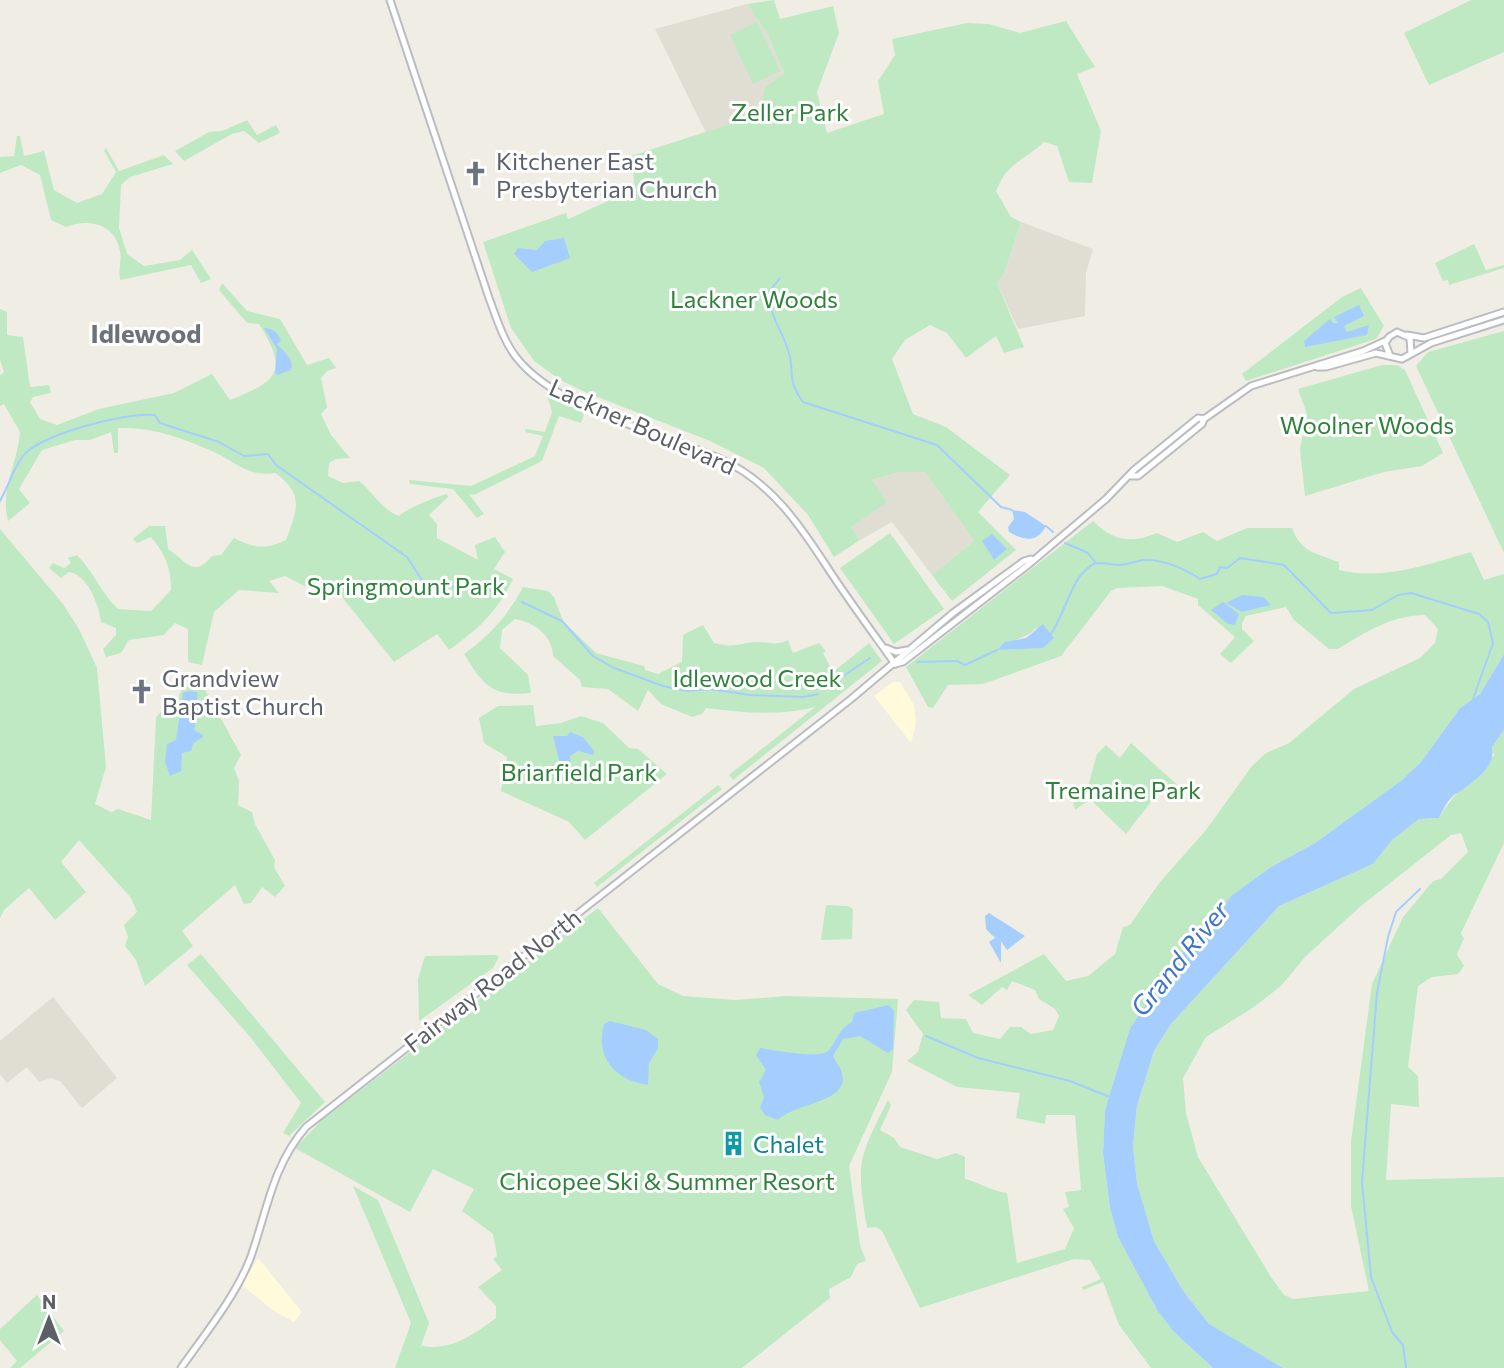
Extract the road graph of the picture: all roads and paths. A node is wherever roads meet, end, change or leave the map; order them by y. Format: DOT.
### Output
graph roads {
  1 [pos="390,0"];
  2 [pos="1504,312"];
  3 [pos="1504,320"];
  4 [pos="1407,335"];
  5 [pos="1387,340"];
  6 [pos="1411,353"];
  7 [pos="1390,356"];
  8 [pos="1317,367"];
  9 [pos="1031,559"];
  10 [pos="883,647"];
  11 [pos="909,649"];
  12 [pos="895,664"];
  13 [pos="181,1368"];
  1 -- 10 [label="main road, Lackner Boulevard"];
  2 -- 4 [label="main road"];
  3 -- 6 [label="main road"];
  4 -- 5 [label="main road"];
  4 -- 6 [label="main road"];
  5 -- 7 [label="main road"];
  5 -- 8 [label="main road, Fairway Road North"];
  6 -- 7 [label="main road"];
  7 -- 8 [label="main road, Fairway Road North"];
  8 -- 9 [label="main road, Fairway Road North"];
  9 -- 11 [label="main road, Fairway Road North"];
  9 -- 12 [label="main road, Fairway Road North"];
  10 -- 11 [label="main road"];
  10 -- 12 [label="main road, Lackner Boulevard"];
  11 -- 12 [label="main road, Fairway Road North"];
  12 -- 13 [label="main road, Fairway Road North"];
}
